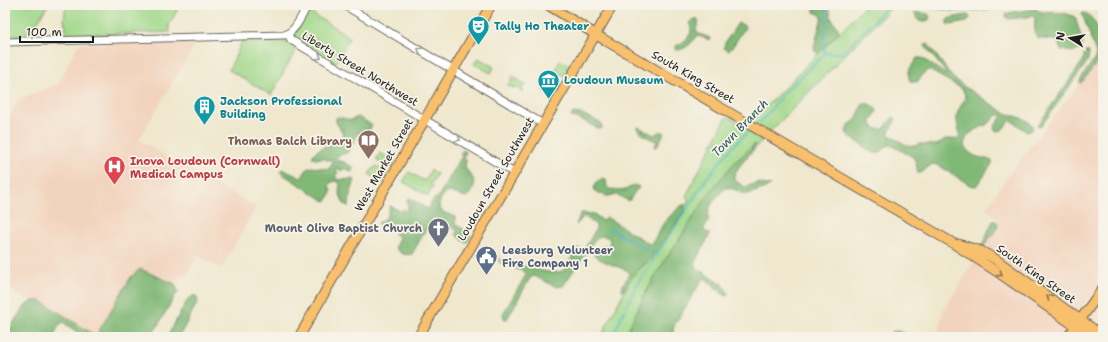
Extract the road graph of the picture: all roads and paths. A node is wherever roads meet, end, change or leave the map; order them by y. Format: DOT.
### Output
graph roads {
  1 [pos="308,5"];
  2 [pos="344,5"];
  3 [pos="491,5"];
  4 [pos="548,5"];
  5 [pos="613,5"];
  6 [pos="288,34"];
  7 [pos="595,34"];
  8 [pos="5,42"];
  9 [pos="454,70"];
  10 [pos="424,120"];
  11 [pos="543,124"];
  12 [pos="514,173"];
  13 [pos="1103,288"];
  14 [pos="1078,323"];
  15 [pos="1103,336"];
  16 [pos="298,337"];
  17 [pos="418,337"];
  18 [pos="1068,337"];
  19 [pos="1091,337"];
  1 -- 6 [label="street"];
  9 -- 2 [label="street, one-way"];
  3 -- 9 [label="main road, West Market Street"];
  4 -- 7 [label="main road, South King Street"];
  5 -- 7 [label="main road, Loudoun Street Southwest"];
  6 -- 8 [label="street"];
  6 -- 10 [label="street, Liberty Street Northwest, one-way"];
  7 -- 11 [label="main road, Loudoun Street Southwest"];
  7 -- 14 [label="main road, South King Street"];
  9 -- 10 [label="main road, West Market Street"];
  9 -- 11 [label="street"];
  10 -- 12 [label="street, Liberty Street Northwest, one-way"];
  10 -- 16 [label="main road, West Market Street"];
  11 -- 12 [label="main road, Loudoun Street Southwest"];
  12 -- 17 [label="main road, Loudoun Street Southwest"];
  13 -- 14 [label="main road"];
  14 -- 15 [label="main road, South King Street"];
  14 -- 18 [label="main road"];
  14 -- 19 [label="main road, South King Street"];
}
